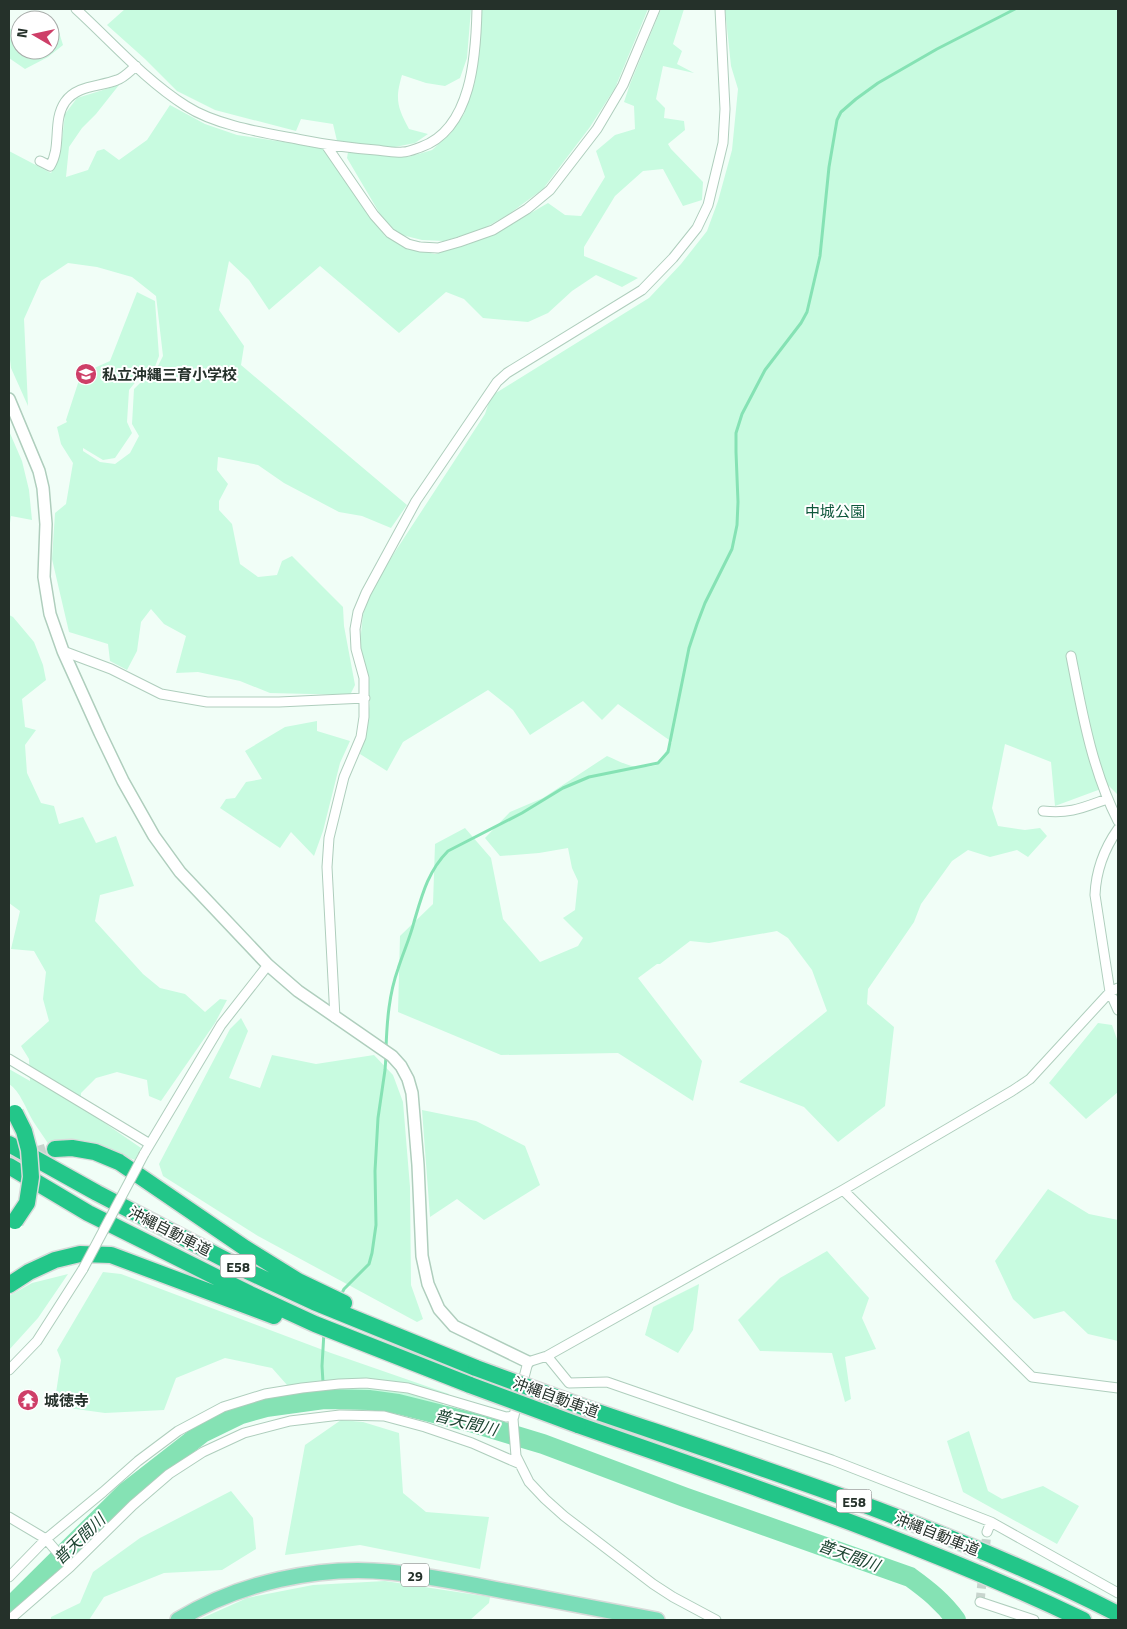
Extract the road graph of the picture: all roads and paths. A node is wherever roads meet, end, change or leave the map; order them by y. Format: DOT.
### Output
graph roads {
  1 [pos="76,9"];
  2 [pos="477,9"];
  3 [pos="655,9"];
  4 [pos="720,9"];
  5 [pos="136,66"];
  6 [pos="326,145"];
  7 [pos="40,161"];
  8 [pos="9,399"];
  9 [pos="63,650"];
  10 [pos="1071,656"];
  11 [pos="365,698"];
  12 [pos="1107,799"];
  13 [pos="1043,811"];
  14 [pos="1118,821"];
  15 [pos="1118,829"];
  16 [pos="268,966"];
  17 [pos="1114,990"];
  18 [pos="1118,1010"];
  19 [pos="334,1018"];
  20 [pos="9,1059"];
  21 [pos="12,1110"];
  22 [pos="9,1144"];
  23 [pos="150,1144"];
  24 [pos="55,1149"];
  25 [pos="9,1166"];
  26 [pos="843,1190"];
  27 [pos="12,1225"];
  28 [pos="9,1285"];
  29 [pos="315,1324"];
  30 [pos="397,1337"];
  31 [pos="547,1356"];
  32 [pos="528,1362"];
  33 [pos="9,1370"];
  34 [pos="1118,1388"];
  35 [pos="514,1418"];
  36 [pos="518,1460"];
  37 [pos="9,1516"];
  38 [pos="991,1522"];
  39 [pos="987,1532"];
  40 [pos="46,1540"];
  41 [pos="70,1567"];
  42 [pos="9,1577"];
  43 [pos="1118,1593"];
  44 [pos="980,1602"];
  45 [pos="1118,1614"];
  46 [pos="9,1620"];
  47 [pos="178,1620"];
  48 [pos="657,1620"];
  49 [pos="716,1620"];
  50 [pos="1034,1620"];
  51 [pos="1083,1620"];
  1 -- 5 [label="street"];
  2 -- 6 [label="street"];
  3 -- 6 [label="street"];
  4 -- 11 [label="street"];
  5 -- 6 [label="street"];
  5 -- 7 [label="street"];
  8 -- 9 [label="street"];
  9 -- 11 [label="street"];
  9 -- 16 [label="street"];
  10 -- 12 [label="street"];
  11 -- 19 [label="street"];
  12 -- 13 [label="street"];
  12 -- 14 [label="street"];
  15 -- 17 [label="street"];
  16 -- 19 [label="street"];
  16 -- 23 [label="street"];
  17 -- 18 [label="street"];
  17 -- 26 [label="street"];
  19 -- 32 [label="street"];
  20 -- 23 [label="street"];
  21 -- 27 [label="highway, bridge"];
  22 -- 30 [label="highway, 沖縄自動車道 / E58"];
  23 -- 33 [label="street, bridge"];
  24 -- 30 [label="highway"];
  25 -- 29 [label="highway, 沖縄自動車道 / E58"];
  26 -- 31 [label="street"];
  26 -- 34 [label="street"];
  28 -- 29 [label="highway"];
  29 -- 51 [label="highway, 沖縄自動車道 / E58, bridge"];
  30 -- 45 [label="highway, 沖縄自動車道 / E58, bridge"];
  31 -- 32 [label="street"];
  31 -- 38 [label="street"];
  32 -- 35 [label="street"];
  35 -- 36 [label="street"];
  35 -- 40 [label="street"];
  36 -- 41 [label="street"];
  36 -- 49 [label="street"];
  37 -- 40 [label="street"];
  38 -- 39 [label="street"];
  38 -- 43 [label="street"];
  40 -- 41 [label="street"];
  40 -- 42 [label="street"];
  41 -- 46 [label="street"];
  44 -- 50 [label="street"];
  47 -- 48 [label="main road, 29"];
}
